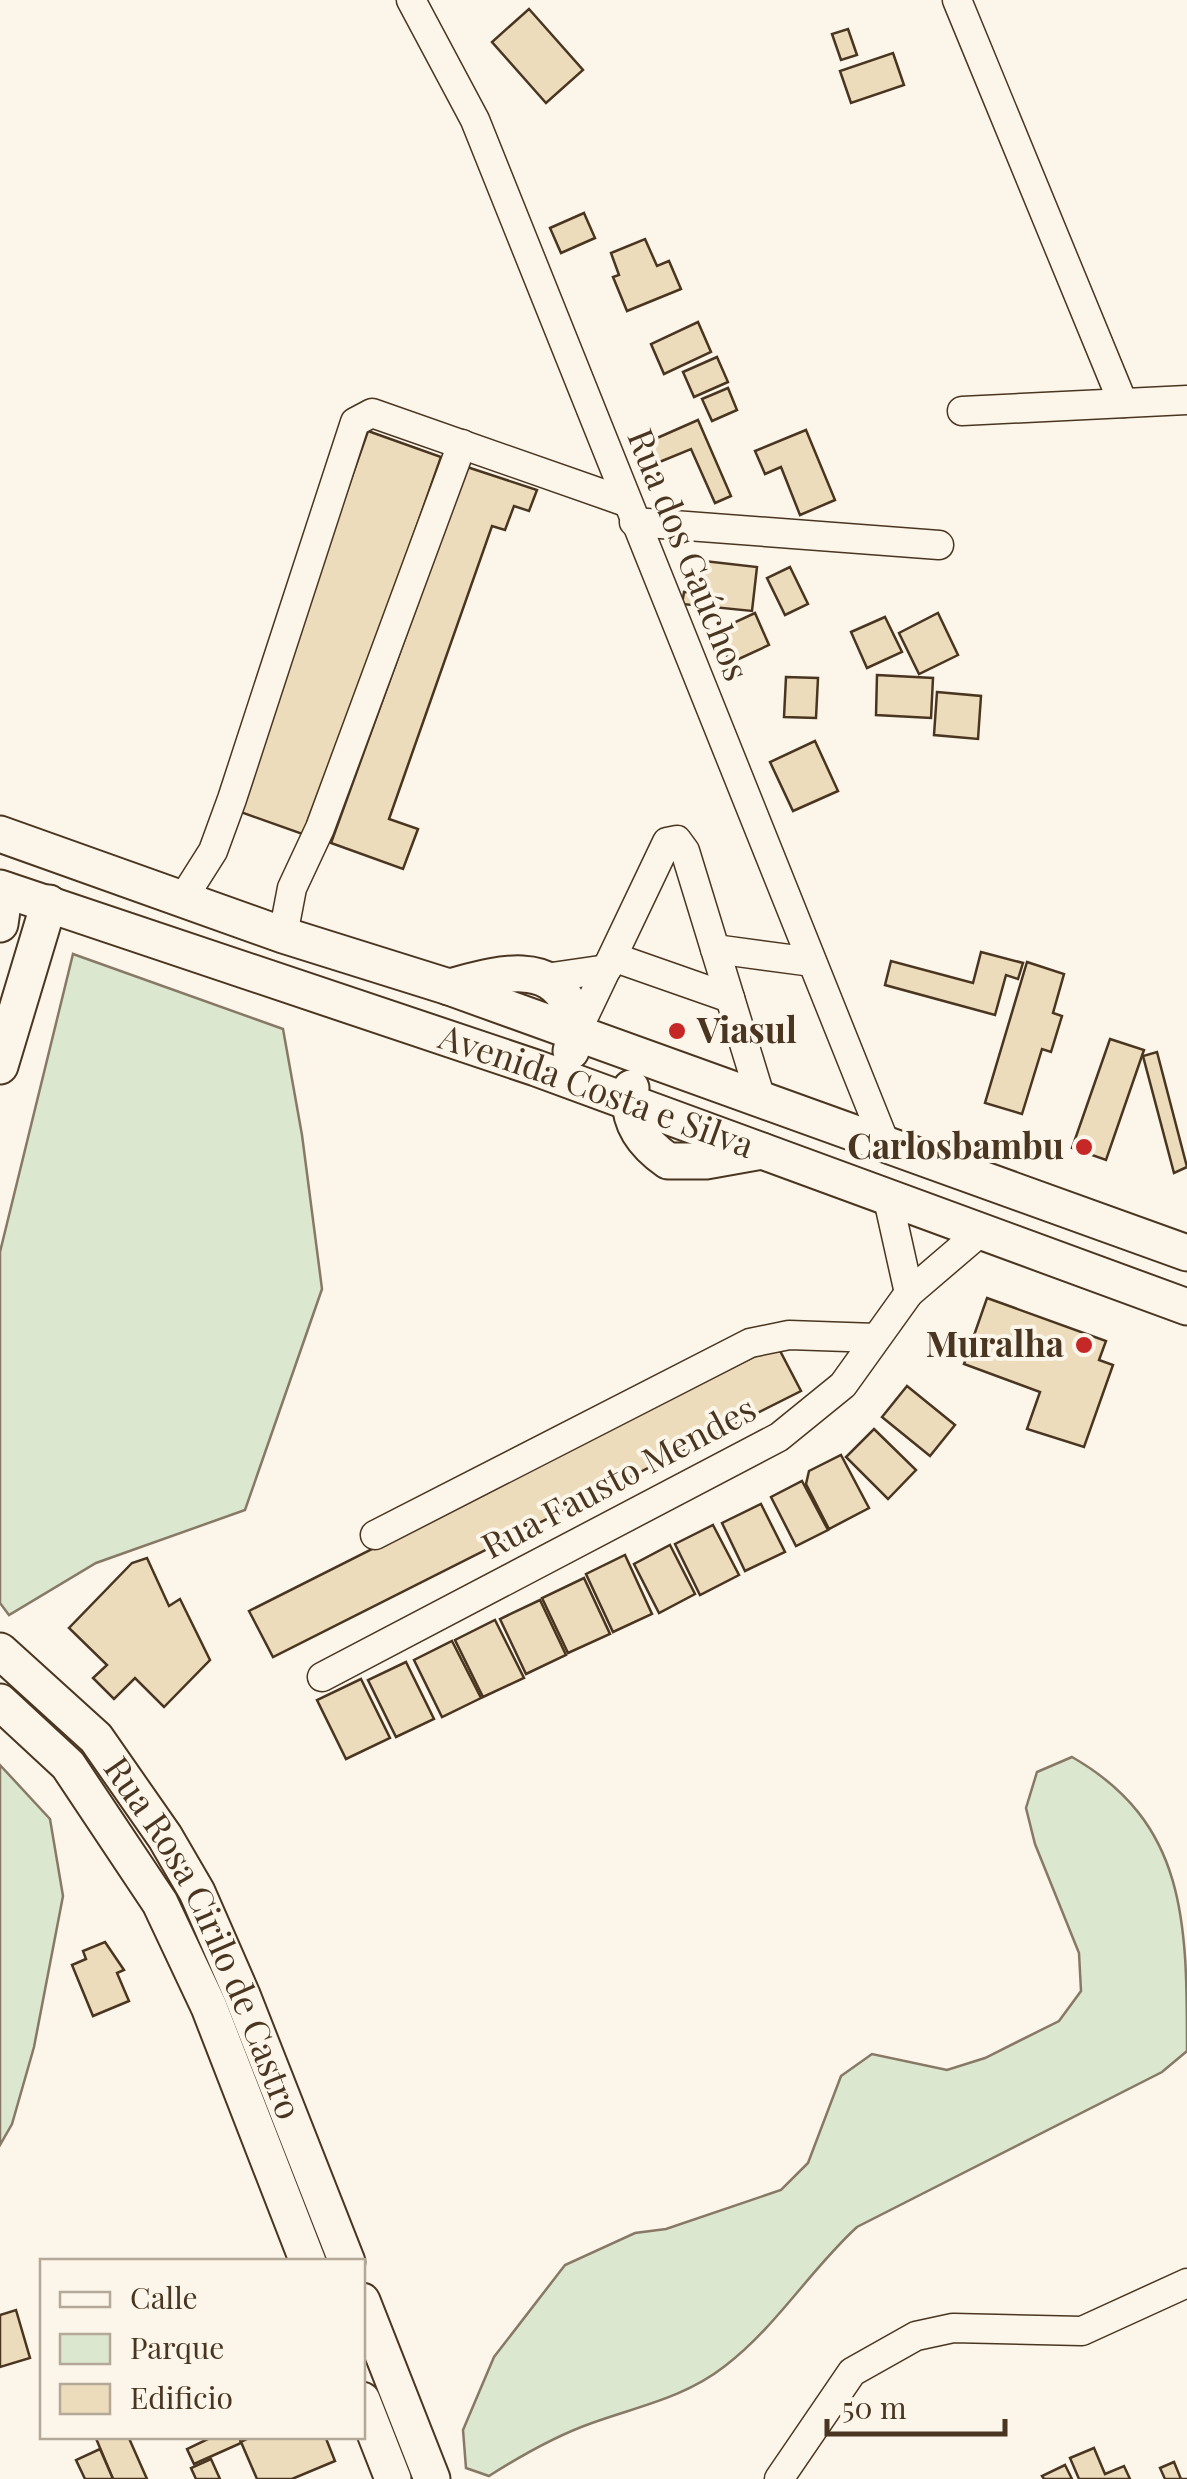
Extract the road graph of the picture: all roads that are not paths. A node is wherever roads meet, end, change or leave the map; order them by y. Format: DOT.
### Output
graph roads {
  1 [pos="411,0"];
  2 [pos="958,0"];
  3 [pos="1187,400"];
  4 [pos="1123,403"];
  5 [pos="962,411"];
  6 [pos="462,444"];
  7 [pos="630,512"];
  8 [pos="939,545"];
  9 [pos="0,834"];
  10 [pos="2,900"];
  11 [pos="182,900"];
  12 [pos="49,903"];
  13 [pos="283,934"];
  14 [pos="715,949"];
  15 [pos="812,962"];
  16 [pos="610,963"];
  17 [pos="545,978"];
  18 [pos="449,987"];
  19 [pos="730,998"];
  20 [pos="576,1033"];
  21 [pos="659,1063"];
  22 [pos="0,1066"];
  23 [pos="536,1068"];
  24 [pos="761,1099"];
  25 [pos="629,1102"];
  26 [pos="885,1143"];
  27 [pos="888,1199"];
  28 [pos="978,1234"];
  29 [pos="1187,1253"];
  30 [pos="909,1293"];
  31 [pos="1187,1307"];
  32 [pos="876,1338"];
  33 [pos="375,1535"];
  34 [pos="0,1651"];
  35 [pos="322,1678"];
  36 [pos="0,1702"];
  37 [pos="96,1738"];
  38 [pos="68,1765"];
  39 [pos="226,2001"];
  40 [pos="307,2259"];
  41 [pos="346,2259"];
  42 [pos="1187,2283"];
  43 [pos="365,2310"];
  44 [pos="365,2408"];
  45 [pos="424,2477"];
  46 [pos="393,2479"];
  47 [pos="778,2479"];
  1 -- 7 [label="street, Rua dos Gaúchos"];
  2 -- 4 [label="street"];
  3 -- 4 [label="street"];
  4 -- 5 [label="street"];
  6 -- 7 [label="street"];
  6 -- 11 [label="street"];
  6 -- 13 [label="street"];
  7 -- 8 [label="street"];
  7 -- 15 [label="street, Rua dos Gaúchos"];
  9 -- 11 [label="main road, Avenida Costa e Silva"];
  10 -- 12 [label="main road, Avenida Costa e Silva"];
  11 -- 13 [label="main road, Avenida Costa e Silva"];
  12 -- 22 [label="main road"];
  12 -- 23 [label="main road, Avenida Costa e Silva"];
  13 -- 18 [label="main road, Avenida Costa e Silva"];
  14 -- 15 [label="street"];
  14 -- 16 [label="street"];
  14 -- 19 [label="street"];
  15 -- 26 [label="street, Rua dos Gaúchos"];
  16 -- 17 [label="street"];
  16 -- 19 [label="street"];
  16 -- 20 [label="street"];
  17 -- 18 [label="main road"];
  17 -- 20 [label="main road"];
  18 -- 20 [label="main road, Avenida Costa e Silva"];
  19 -- 24 [label="street"];
  20 -- 21 [label="main road, Avenida Costa e Silva"];
  20 -- 23 [label="main road"];
  21 -- 24 [label="main road, Avenida Costa e Silva"];
  21 -- 25 [label="main road"];
  23 -- 25 [label="main road, Avenida Costa e Silva"];
  24 -- 26 [label="main road, Avenida Costa e Silva"];
  25 -- 27 [label="main road, Avenida Costa e Silva"];
  26 -- 29 [label="main road, Avenida Costa e Silva"];
  27 -- 28 [label="main road, Avenida Costa e Silva"];
  27 -- 30 [label="street"];
  28 -- 30 [label="street, Rua Fausto Mendes"];
  28 -- 31 [label="main road, Avenida Costa e Silva"];
  30 -- 32 [label="street, Rua Fausto Mendes"];
  32 -- 33 [label="street"];
  32 -- 35 [label="street, Rua Fausto Mendes"];
  34 -- 37 [label="main road, Rua Rosa Cirilo de Castro"];
  36 -- 38 [label="main road"];
  37 -- 38 [label="main road"];
  37 -- 39 [label="main road, Rua Rosa Cirilo de Castro"];
  38 -- 39 [label="main road"];
  39 -- 40 [label="main road"];
  39 -- 41 [label="main road, Rua Rosa Cirilo de Castro"];
  42 -- 47 [label="street"];
  43 -- 45 [label="main road"];
  44 -- 46 [label="main road"];
}
